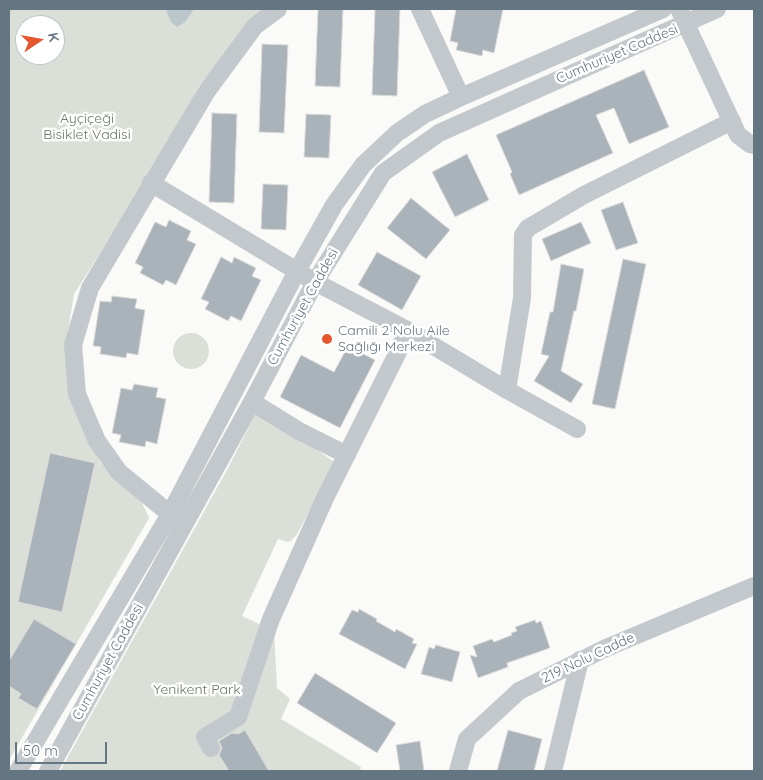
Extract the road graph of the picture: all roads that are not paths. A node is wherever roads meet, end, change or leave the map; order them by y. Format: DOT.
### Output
graph roads {
  1 [pos="278,9"];
  2 [pos="420,9"];
  3 [pos="663,9"];
  4 [pos="717,9"];
  5 [pos="683,16"];
  6 [pos="460,97"];
  7 [pos="732,121"];
  8 [pos="754,145"];
  9 [pos="151,183"];
  10 [pos="297,271"];
  11 [pos="315,282"];
  12 [pos="407,330"];
  13 [pos="507,390"];
  14 [pos="252,402"];
  15 [pos="577,429"];
  16 [pos="347,455"];
  17 [pos="170,514"];
  18 [pos="754,586"];
  19 [pos="580,660"];
  20 [pos="211,748"];
  21 [pos="18,771"];
  22 [pos="48,771"];
  23 [pos="458,771"];
  24 [pos="553,771"];
  1 -- 9 [label="street"];
  2 -- 6 [label="street"];
  3 -- 6 [label="street, Cumhuriyet Caddesi"];
  4 -- 5 [label="street, Cumhuriyet Caddesi"];
  5 -- 7 [label="street"];
  5 -- 11 [label="street, Cumhuriyet Caddesi"];
  6 -- 10 [label="street, Cumhuriyet Caddesi"];
  7 -- 8 [label="street"];
  7 -- 13 [label="street"];
  9 -- 10 [label="street"];
  9 -- 17 [label="street"];
  10 -- 11 [label="street"];
  10 -- 17 [label="street, Cumhuriyet Caddesi"];
  11 -- 12 [label="street"];
  11 -- 14 [label="street, Cumhuriyet Caddesi"];
  12 -- 13 [label="street"];
  12 -- 16 [label="street"];
  13 -- 15 [label="street"];
  14 -- 16 [label="street"];
  14 -- 22 [label="street, Cumhuriyet Caddesi"];
  16 -- 20 [label="street"];
  17 -- 21 [label="street, Cumhuriyet Caddesi"];
  18 -- 19 [label="street, 219 Nolu Cadde"];
  19 -- 23 [label="street, 219 Nolu Cadde"];
  19 -- 24 [label="street"];
}
